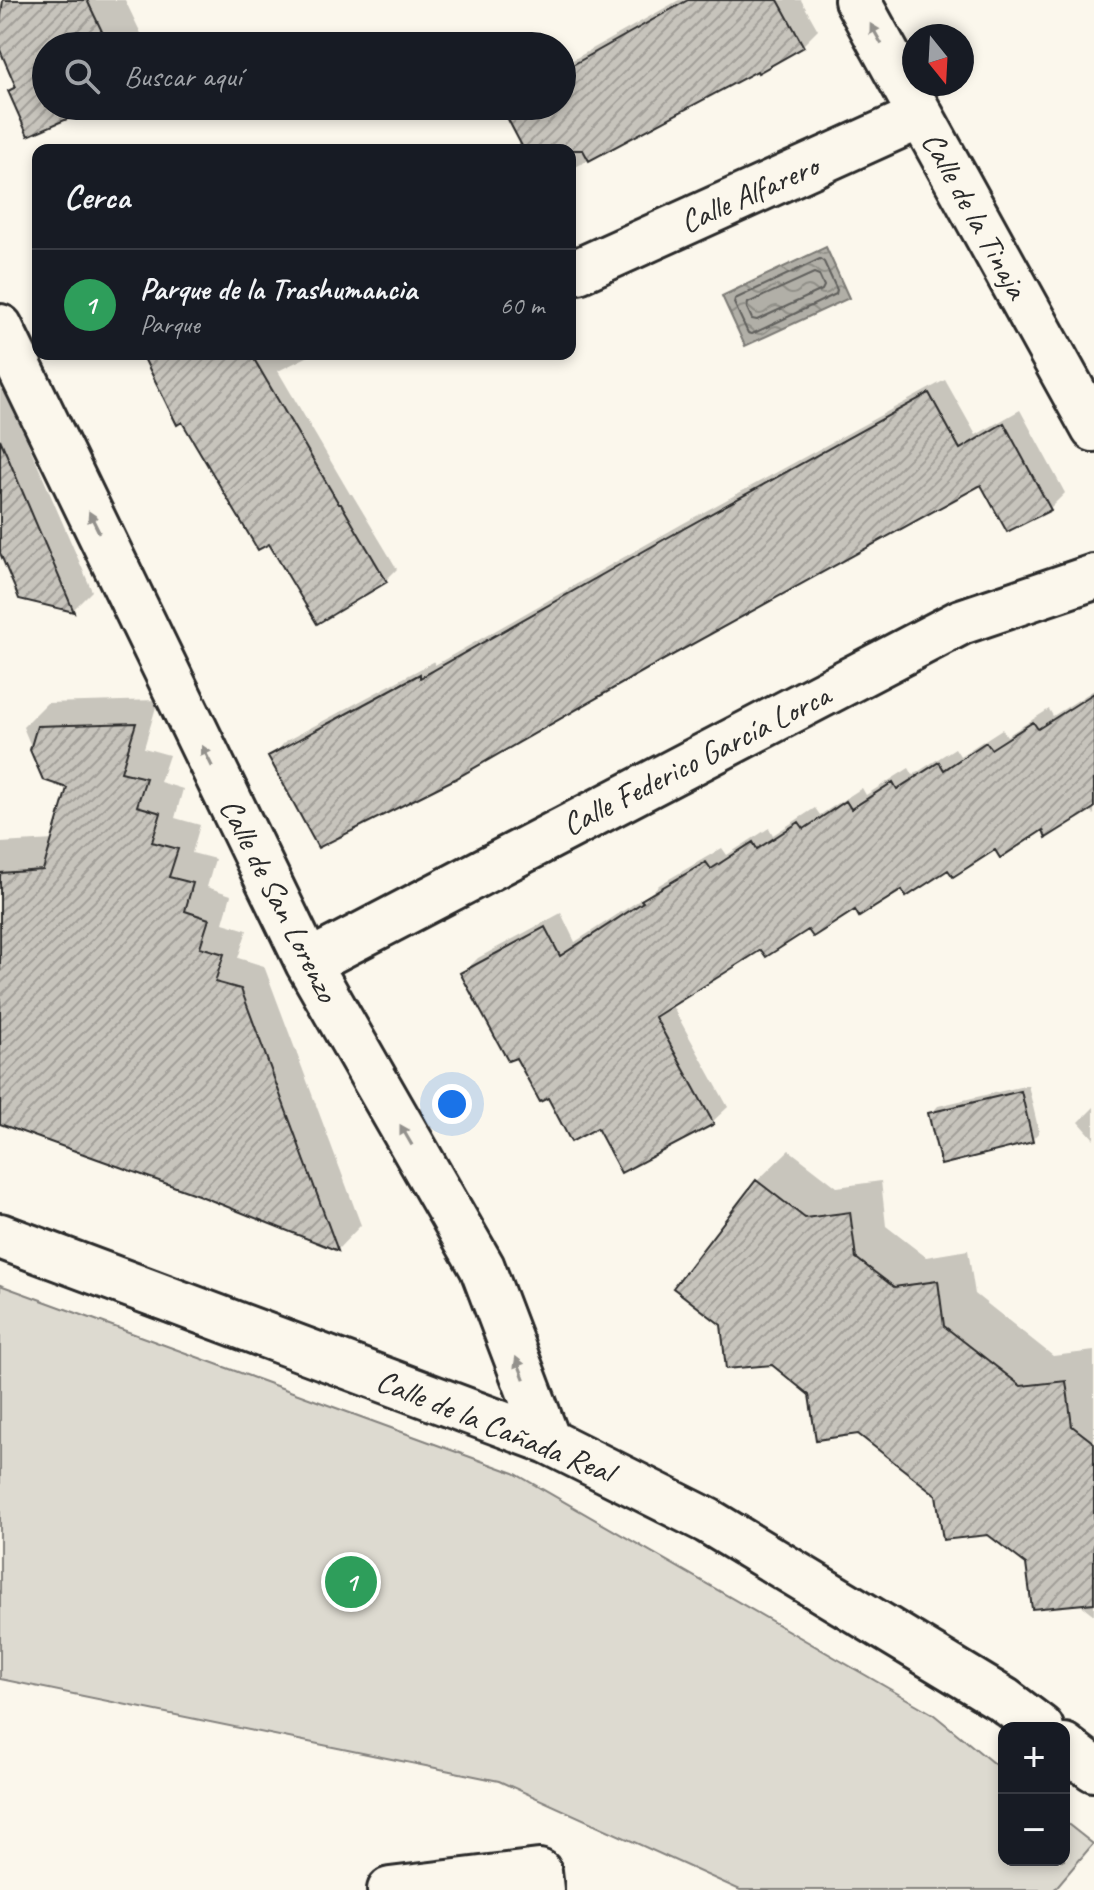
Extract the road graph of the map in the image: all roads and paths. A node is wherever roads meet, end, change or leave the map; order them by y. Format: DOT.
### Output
graph roads {
  1 [pos="857,0"];
  2 [pos="921,116"];
  3 [pos="578,271"];
  4 [pos="4,344"];
  5 [pos="1094,429"];
  6 [pos="1094,577"];
  7 [pos="308,963"];
  8 [pos="0,1236"];
  9 [pos="548,1441"];
  10 [pos="1033,1722"];
  11 [pos="1070,1751"];
  12 [pos="1094,1769"];
  13 [pos="540,1881"];
  14 [pos="390,1890"];
  2 -- 1 [label="street, Calle de la Tinaja, one-way"];
  2 -- 3 [label="street, Calle Alfarero"];
  2 -- 5 [label="street, Calle de la Tinaja"];
  7 -- 4 [label="street, Calle de San Lorenzo, one-way"];
  6 -- 7 [label="street, Calle Federico García Lorca"];
  9 -- 7 [label="street, Calle de San Lorenzo, one-way"];
  8 -- 9 [label="street, Calle de la Cañada Real"];
  9 -- 10 [label="street, Calle de la Cañada Real"];
  11 -- 12 [label="street"];
  13 -- 14 [label="street"];
}
